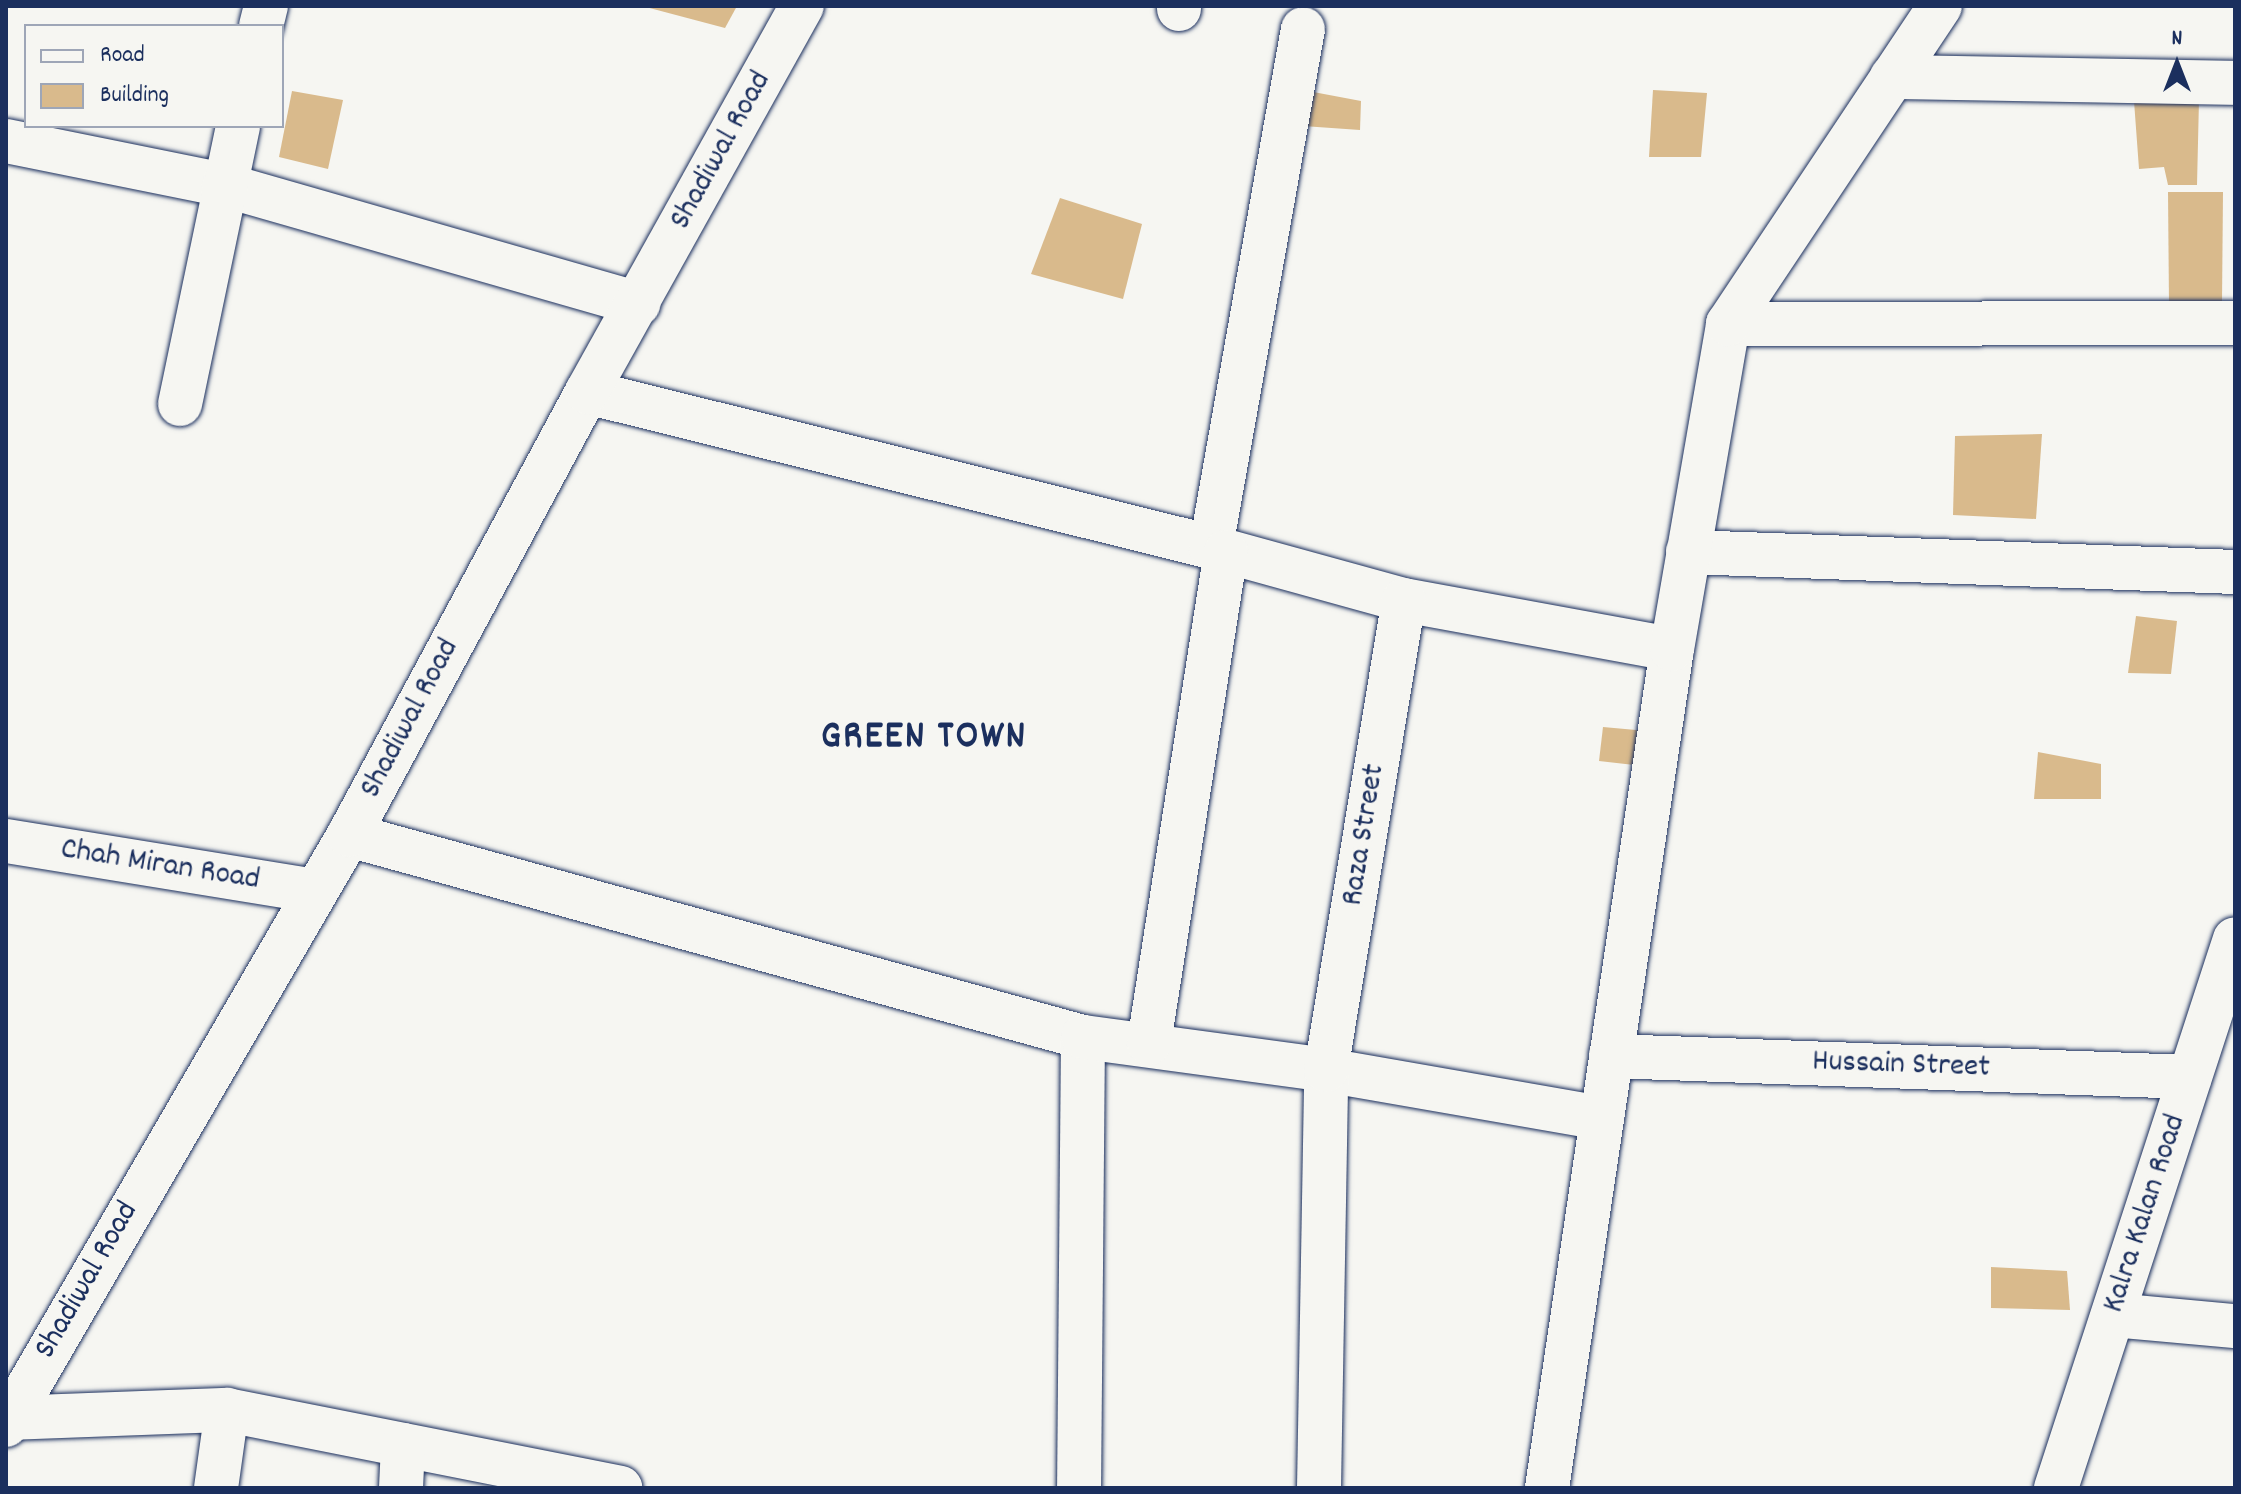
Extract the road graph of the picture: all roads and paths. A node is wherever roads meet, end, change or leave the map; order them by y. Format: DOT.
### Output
graph roads {
  1 [pos="802,6"];
  2 [pos="1940,6"];
  3 [pos="1303,29"];
  4 [pos="1892,77"];
  5 [pos="2235,83"];
  6 [pos="238,128"];
  7 [pos="6,141"];
  8 [pos="224,185"];
  9 [pos="638,304"];
  10 [pos="2235,323"];
  11 [pos="1728,324"];
  12 [pos="587,392"];
  13 [pos="180,404"];
  14 [pos="1219,549"];
  15 [pos="1688,552"];
  16 [pos="2235,572"];
  17 [pos="1404,600"];
  18 [pos="1672,649"];
  19 [pos="349,835"];
  20 [pos="6,841"];
  21 [pos="315,891"];
  22 [pos="2235,939"];
  23 [pos="1083,1037"];
  24 [pos="1149,1043"];
  25 [pos="1611,1056"];
  26 [pos="1326,1070"];
  27 [pos="2190,1077"];
  28 [pos="1602,1118"];
  29 [pos="2113,1315"];
  30 [pos="2235,1326"];
  31 [pos="227,1410"];
  32 [pos="7,1420"];
  33 [pos="403,1445"];
  34 [pos="216,1488"];
  35 [pos="401,1488"];
  36 [pos="620,1488"];
  37 [pos="1079,1488"];
  38 [pos="1319,1488"];
  39 [pos="1547,1488"];
  40 [pos="2056,1488"];
  1 -- 9 [label="street, Shadiwal Road"];
  2 -- 4 [label="street"];
  3 -- 14 [label="street"];
  4 -- 5 [label="street"];
  4 -- 11 [label="street"];
  6 -- 8 [label="street"];
  7 -- 8 [label="street"];
  8 -- 9 [label="street"];
  8 -- 13 [label="street"];
  9 -- 12 [label="street, Shadiwal Road"];
  10 -- 11 [label="street"];
  11 -- 15 [label="street"];
  12 -- 14 [label="street"];
  12 -- 19 [label="street, Shadiwal Road"];
  14 -- 17 [label="street"];
  14 -- 24 [label="street"];
  15 -- 16 [label="street"];
  15 -- 18 [label="street"];
  17 -- 18 [label="street"];
  17 -- 26 [label="street, Raza Street"];
  18 -- 25 [label="street"];
  19 -- 21 [label="street, Shadiwal Road"];
  19 -- 23 [label="street"];
  20 -- 21 [label="street, Chah Miran Road"];
  21 -- 32 [label="street, Shadiwal Road"];
  22 -- 27 [label="street, Kalra Kalan Road"];
  23 -- 24 [label="street"];
  23 -- 37 [label="street"];
  24 -- 26 [label="street"];
  25 -- 27 [label="street, Hussain Street"];
  25 -- 28 [label="street"];
  26 -- 28 [label="street"];
  26 -- 38 [label="street, Raza Street"];
  27 -- 29 [label="street, Kalra Kalan Road"];
  28 -- 39 [label="street"];
  29 -- 30 [label="street"];
  29 -- 40 [label="street, Kalra Kalan Road"];
  31 -- 32 [label="street"];
  31 -- 33 [label="street"];
  31 -- 34 [label="street"];
  33 -- 35 [label="street"];
  33 -- 36 [label="street"];
}
